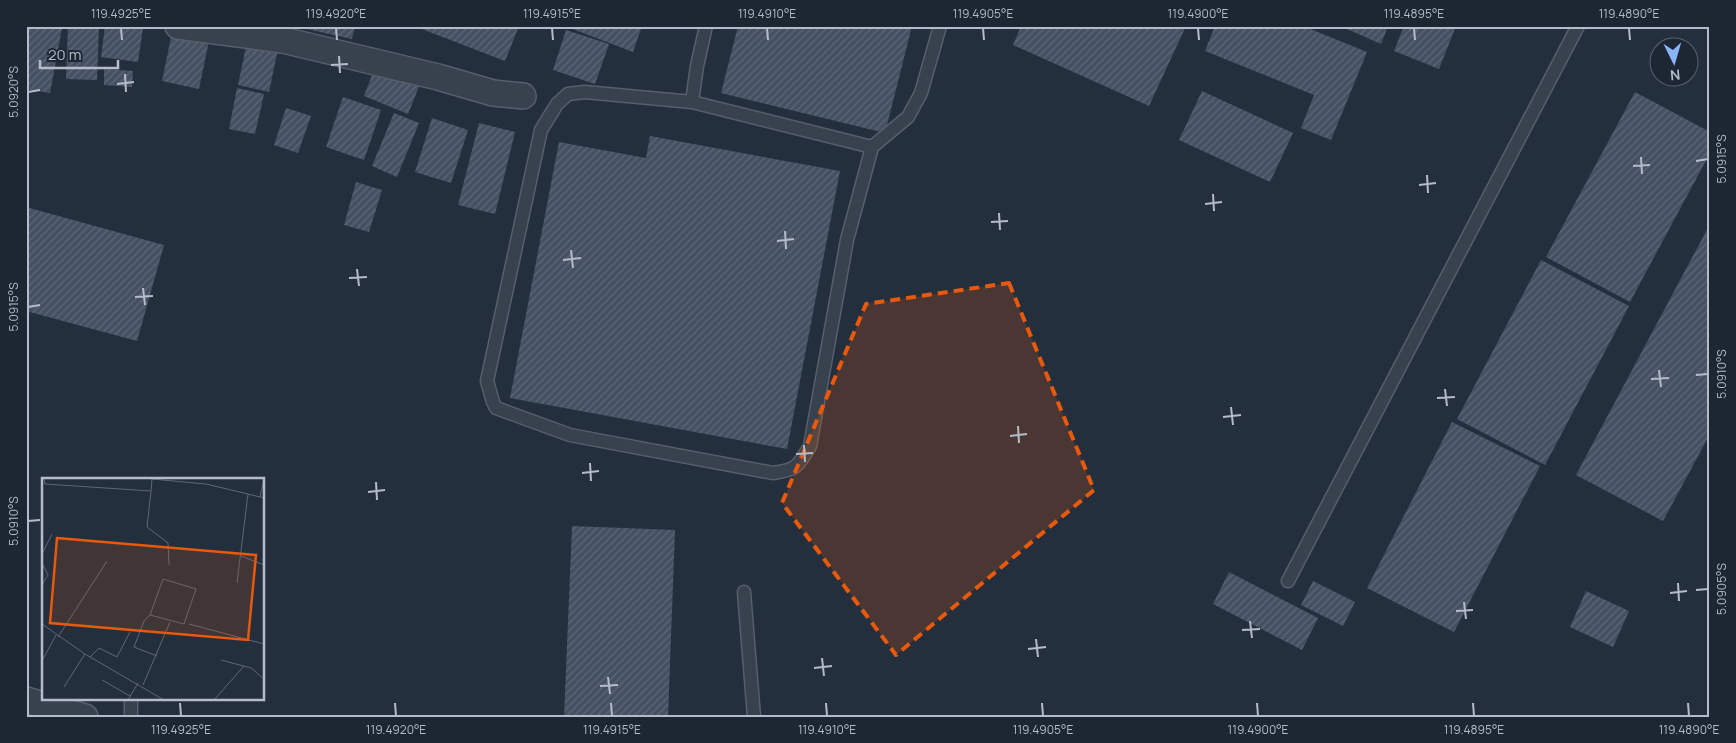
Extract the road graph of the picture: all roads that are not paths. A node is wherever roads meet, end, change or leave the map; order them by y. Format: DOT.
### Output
graph roads {
  1 [pos="178,26"];
  2 [pos="706,26"];
  3 [pos="940,26"];
  4 [pos="1578,26"];
  5 [pos="523,96"];
  6 [pos="692,102"];
  7 [pos="872,147"];
  8 [pos="1288,581"];
  9 [pos="744,592"];
  10 [pos="26,700"];
  11 [pos="131,700"];
  12 [pos="86,717"];
  13 [pos="131,717"];
  14 [pos="754,717"];
  1 -- 5 [label="street"];
  2 -- 6 [label="lane"];
  3 -- 7 [label="lane"];
  4 -- 8 [label="lane"];
  6 -- 7 [label="lane"];
  6 -- 7 [label="lane"];
  9 -- 14 [label="lane"];
  10 -- 12 [label="street"];
  11 -- 13 [label="lane"];
}
